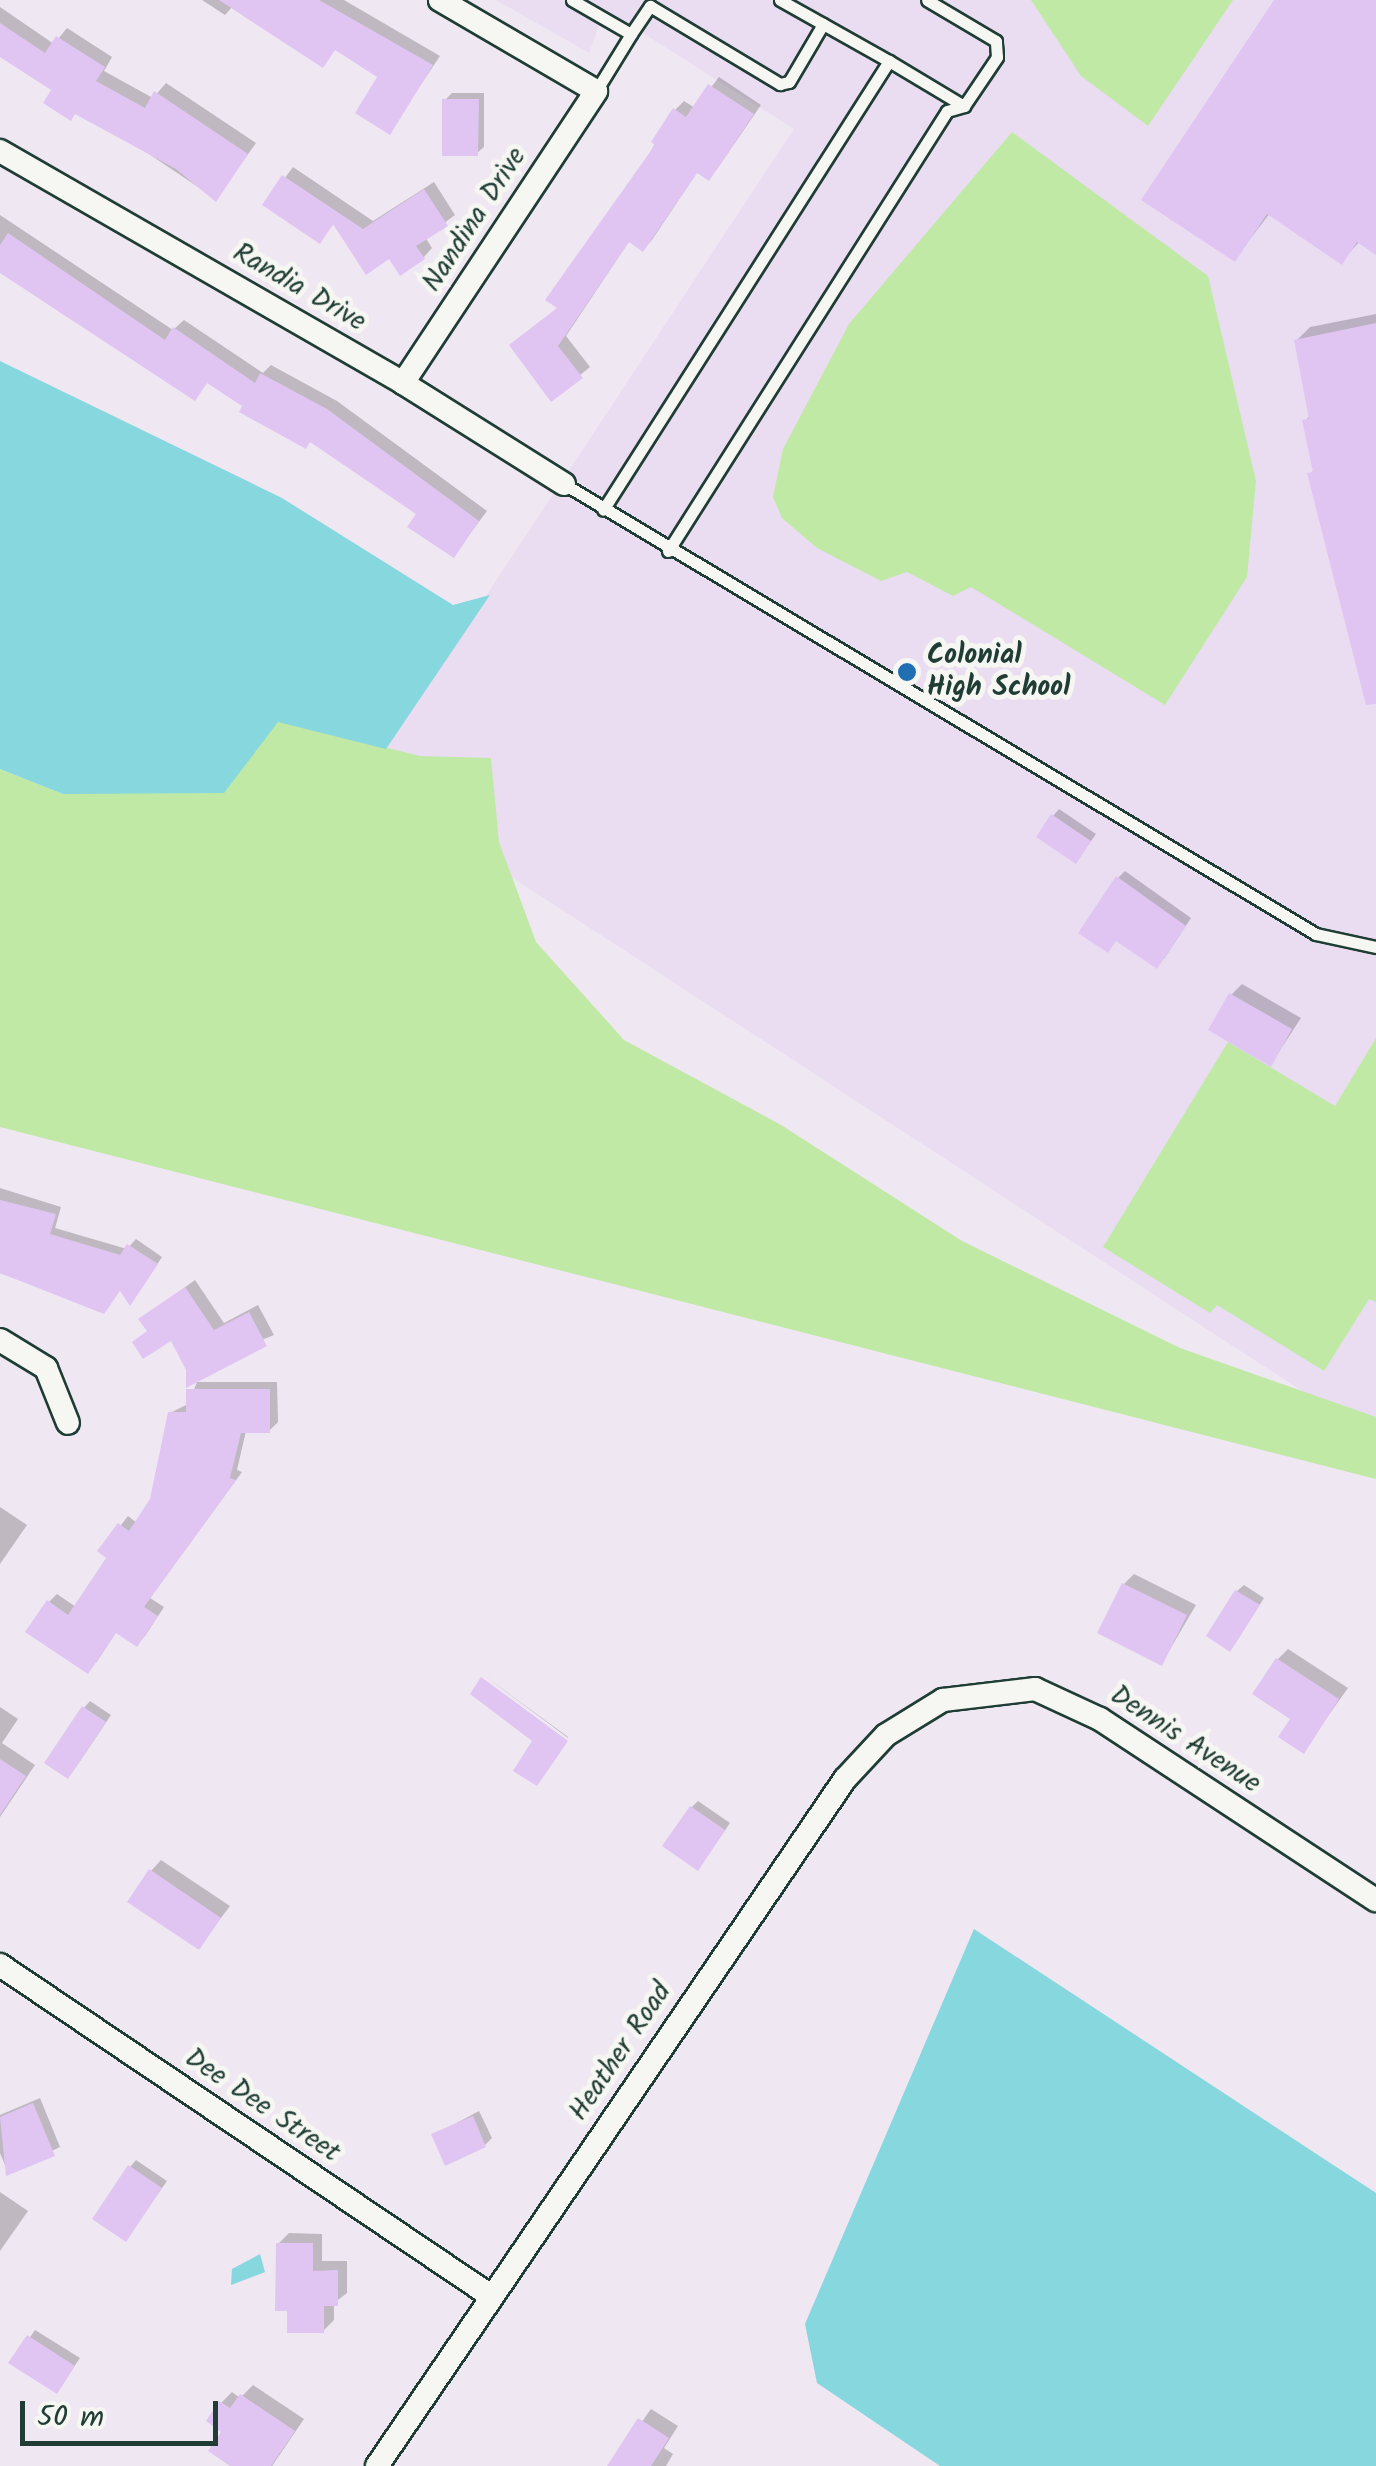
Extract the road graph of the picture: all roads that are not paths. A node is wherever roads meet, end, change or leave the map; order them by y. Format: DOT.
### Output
graph roads {
  1 [pos="440,0"];
  2 [pos="572,0"];
  3 [pos="780,0"];
  4 [pos="928,0"];
  5 [pos="652,3"];
  6 [pos="823,24"];
  7 [pos="631,34"];
  8 [pos="889,62"];
  9 [pos="596,91"];
  10 [pos="964,106"];
  11 [pos="0,151"];
  12 [pos="404,383"];
  13 [pos="564,484"];
  14 [pos="603,510"];
  15 [pos="668,550"];
  16 [pos="1376,947"];
  17 [pos="0,1340"];
  18 [pos="68,1423"];
  19 [pos="943,1700"];
  20 [pos="1376,1900"];
  21 [pos="0,1965"];
  22 [pos="490,2296"];
  23 [pos="377,2466"];
  1 -- 9 [label="street"];
  2 -- 7 [label="lane"];
  3 -- 6 [label="lane"];
  4 -- 10 [label="lane"];
  5 -- 6 [label="lane"];
  5 -- 7 [label="lane"];
  6 -- 8 [label="lane"];
  7 -- 9 [label="lane"];
  8 -- 10 [label="lane"];
  8 -- 14 [label="lane"];
  9 -- 12 [label="street, Nandina Drive"];
  10 -- 15 [label="lane"];
  11 -- 12 [label="street, Randia Drive"];
  12 -- 13 [label="street, Randia Drive"];
  13 -- 14 [label="lane"];
  14 -- 15 [label="lane"];
  15 -- 16 [label="lane"];
  17 -- 18 [label="street"];
  19 -- 20 [label="street, Dennis Avenue"];
  19 -- 22 [label="street, Heather Road"];
  21 -- 22 [label="street, Dee Dee Street"];
  22 -- 23 [label="street, Heather Road"];
}
